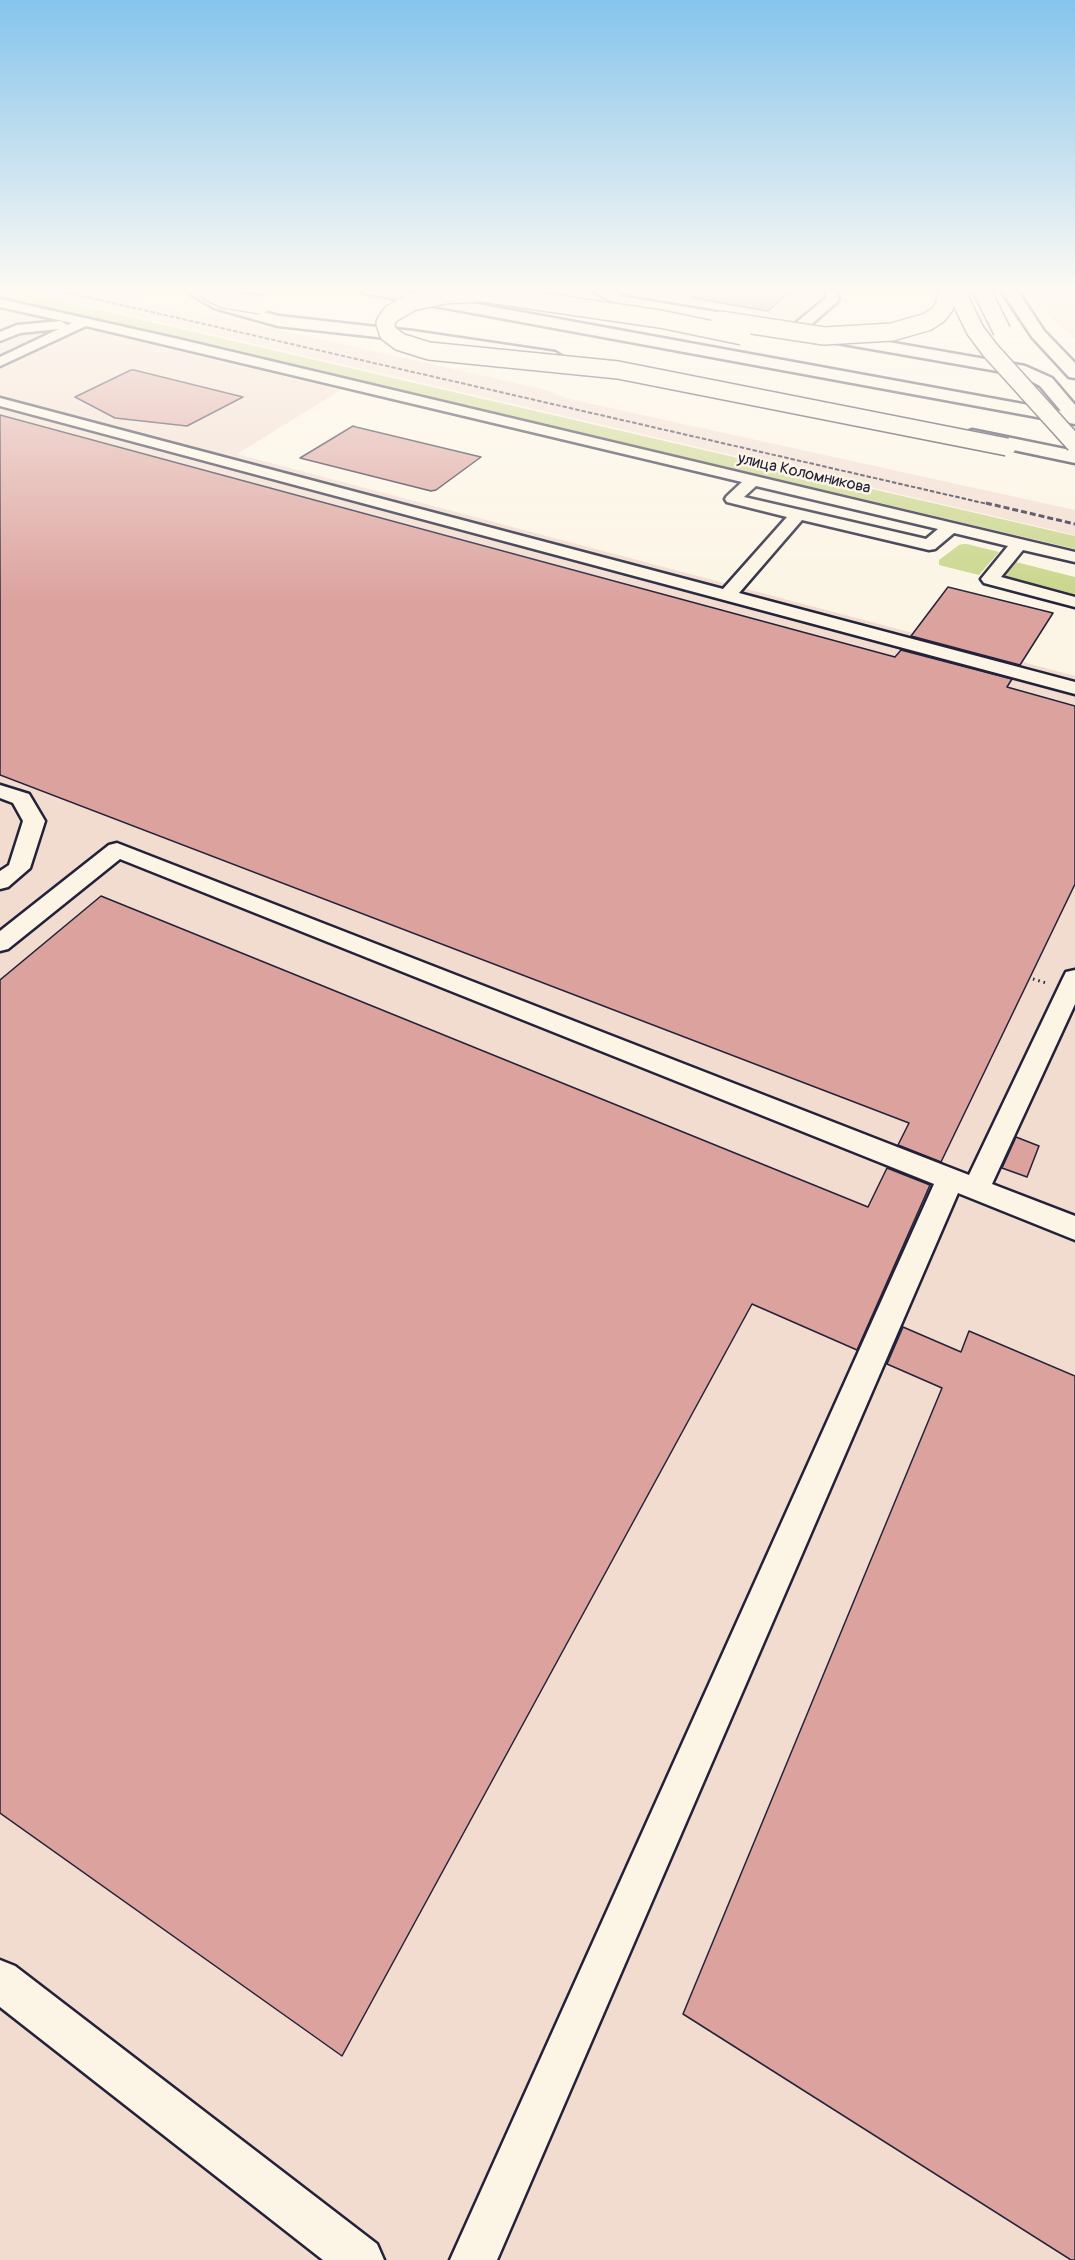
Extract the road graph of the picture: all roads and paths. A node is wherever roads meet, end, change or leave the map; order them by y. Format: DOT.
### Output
graph roads {
  1 [pos="384,392"];
  2 [pos="732,392"];
  3 [pos="751,392"];
  4 [pos="965,392"];
  5 [pos="973,392"];
  6 [pos="1028,392"];
  7 [pos="1054,392"];
  8 [pos="1055,392"];
  9 [pos="0,402"];
  10 [pos="1045,408"];
  11 [pos="1075,408"];
  12 [pos="1075,416"];
  13 [pos="1075,444"];
  14 [pos="1075,457"];
  15 [pos="1066,473"];
  16 [pos="752,481"];
  17 [pos="798,514"];
  18 [pos="951,527"];
  19 [pos="1019,544"];
  20 [pos="1075,558"];
  21 [pos="728,596"];
  22 [pos="1075,602"];
  23 [pos="1075,688"];
  24 [pos="0,791"];
  25 [pos="0,882"];
  26 [pos="0,943"];
  27 [pos="1075,978"];
  28 [pos="963,1184"];
  29 [pos="1075,1228"];
  30 [pos="0,1981"];
  31 [pos="361,2260"];
  32 [pos="473,2260"];
  1 -- 16 [label="street, улица Коломникова"];
  2 -- 15 [label="main road, bridge"];
  3 -- 14 [label="main road"];
  4 -- 10 [label="main road"];
  5 -- 10 [label="main road"];
  6 -- 13 [label="main road, bridge"];
  7 -- 12 [label="main road"];
  8 -- 12 [label="main road"];
  9 -- 21 [label="street"];
  10 -- 11 [label="main road"];
  10 -- 12 [label="main road"];
  16 -- 17 [label="street"];
  16 -- 18 [label="street, улица Коломникова"];
  17 -- 18 [label="street"];
  17 -- 21 [label="street"];
  18 -- 19 [label="street, улица Коломникова"];
  19 -- 20 [label="street, улица Коломникова"];
  19 -- 22 [label="street"];
  21 -- 23 [label="street"];
  24 -- 25 [label="street"];
  26 -- 28 [label="street"];
  27 -- 28 [label="street"];
  28 -- 29 [label="street"];
  28 -- 32 [label="street"];
  30 -- 31 [label="street"];
}
